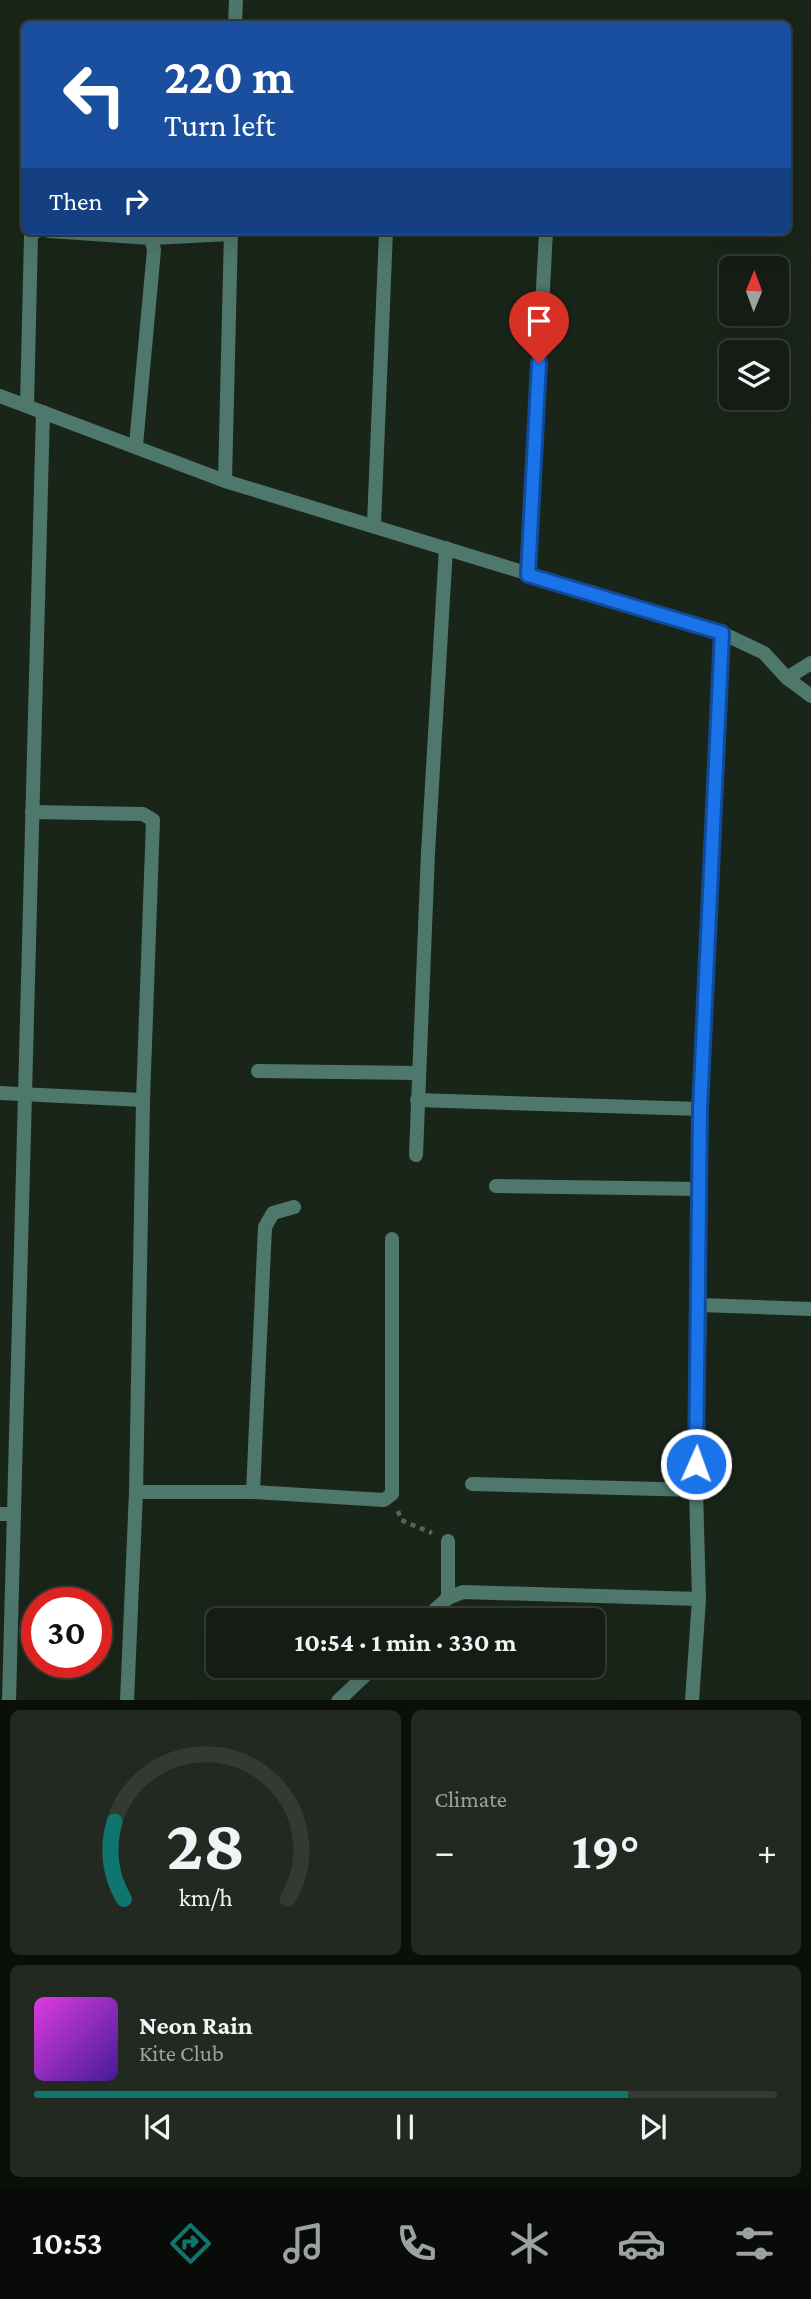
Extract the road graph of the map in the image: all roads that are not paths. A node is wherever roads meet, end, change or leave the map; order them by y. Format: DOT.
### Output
graph roads {
  1 [pos="236,0"];
  2 [pos="235,21"];
  3 [pos="32,235"];
  4 [pos="100,235"];
  5 [pos="196,235"];
  6 [pos="231,235"];
  7 [pos="386,235"];
  8 [pos="546,235"];
  9 [pos="150,239"];
  10 [pos="0,396"];
  11 [pos="27,406"];
  12 [pos="43,412"];
  13 [pos="136,445"];
  14 [pos="225,481"];
  15 [pos="374,524"];
  16 [pos="446,548"];
  17 [pos="528,575"];
  18 [pos="722,633"];
  19 [pos="811,663"];
  20 [pos="787,678"];
  21 [pos="811,696"];
  22 [pos="32,812"];
  23 [pos="258,1071"];
  24 [pos="418,1073"];
  25 [pos="0,1093"];
  26 [pos="27,1093"];
  27 [pos="143,1100"];
  28 [pos="417,1100"];
  29 [pos="700,1109"];
  30 [pos="416,1155"];
  31 [pos="496,1186"];
  32 [pos="700,1189"];
  33 [pos="294,1207"];
  34 [pos="392,1239"];
  35 [pos="700,1305"];
  36 [pos="811,1309"];
  37 [pos="472,1484"];
  38 [pos="696,1490"];
  39 [pos="136,1492"];
  40 [pos="253,1492"];
  41 [pos="7,1514"];
  42 [pos="448,1541"];
  43 [pos="447,1598"];
  44 [pos="699,1599"];
  45 [pos="437,1608"];
  46 [pos="362,1678"];
  47 [pos="9,1700"];
  48 [pos="127,1700"];
  49 [pos="338,1700"];
  50 [pos="692,1700"];
  1 -- 2 [label="street"];
  3 -- 11 [label="street"];
  4 -- 9 [label="street"];
  5 -- 9 [label="street"];
  6 -- 14 [label="street"];
  7 -- 15 [label="street"];
  8 -- 17 [label="street"];
  9 -- 13 [label="street"];
  10 -- 11 [label="street"];
  11 -- 12 [label="street"];
  12 -- 13 [label="street"];
  12 -- 22 [label="street"];
  13 -- 14 [label="street"];
  14 -- 15 [label="street"];
  15 -- 16 [label="street"];
  16 -- 17 [label="street"];
  16 -- 24 [label="street"];
  17 -- 18 [label="street"];
  18 -- 20 [label="street"];
  18 -- 29 [label="street"];
  19 -- 20 [label="street"];
  20 -- 21 [label="street"];
  22 -- 26 [label="street"];
  22 -- 27 [label="street"];
  23 -- 24 [label="street"];
  24 -- 28 [label="street"];
  25 -- 26 [label="street"];
  26 -- 27 [label="street"];
  26 -- 41 [label="street"];
  27 -- 39 [label="street"];
  28 -- 29 [label="street"];
  28 -- 30 [label="street"];
  29 -- 32 [label="street"];
  31 -- 32 [label="street"];
  32 -- 35 [label="street"];
  33 -- 40 [label="street"];
  34 -- 40 [label="street"];
  35 -- 36 [label="street"];
  35 -- 38 [label="street"];
  37 -- 38 [label="street"];
  38 -- 44 [label="street"];
  39 -- 40 [label="street"];
  39 -- 48 [label="street"];
  41 -- 47 [label="street"];
  42 -- 43 [label="street"];
  43 -- 44 [label="street"];
  43 -- 45 [label="street"];
  44 -- 50 [label="street"];
  46 -- 49 [label="street"];
}
